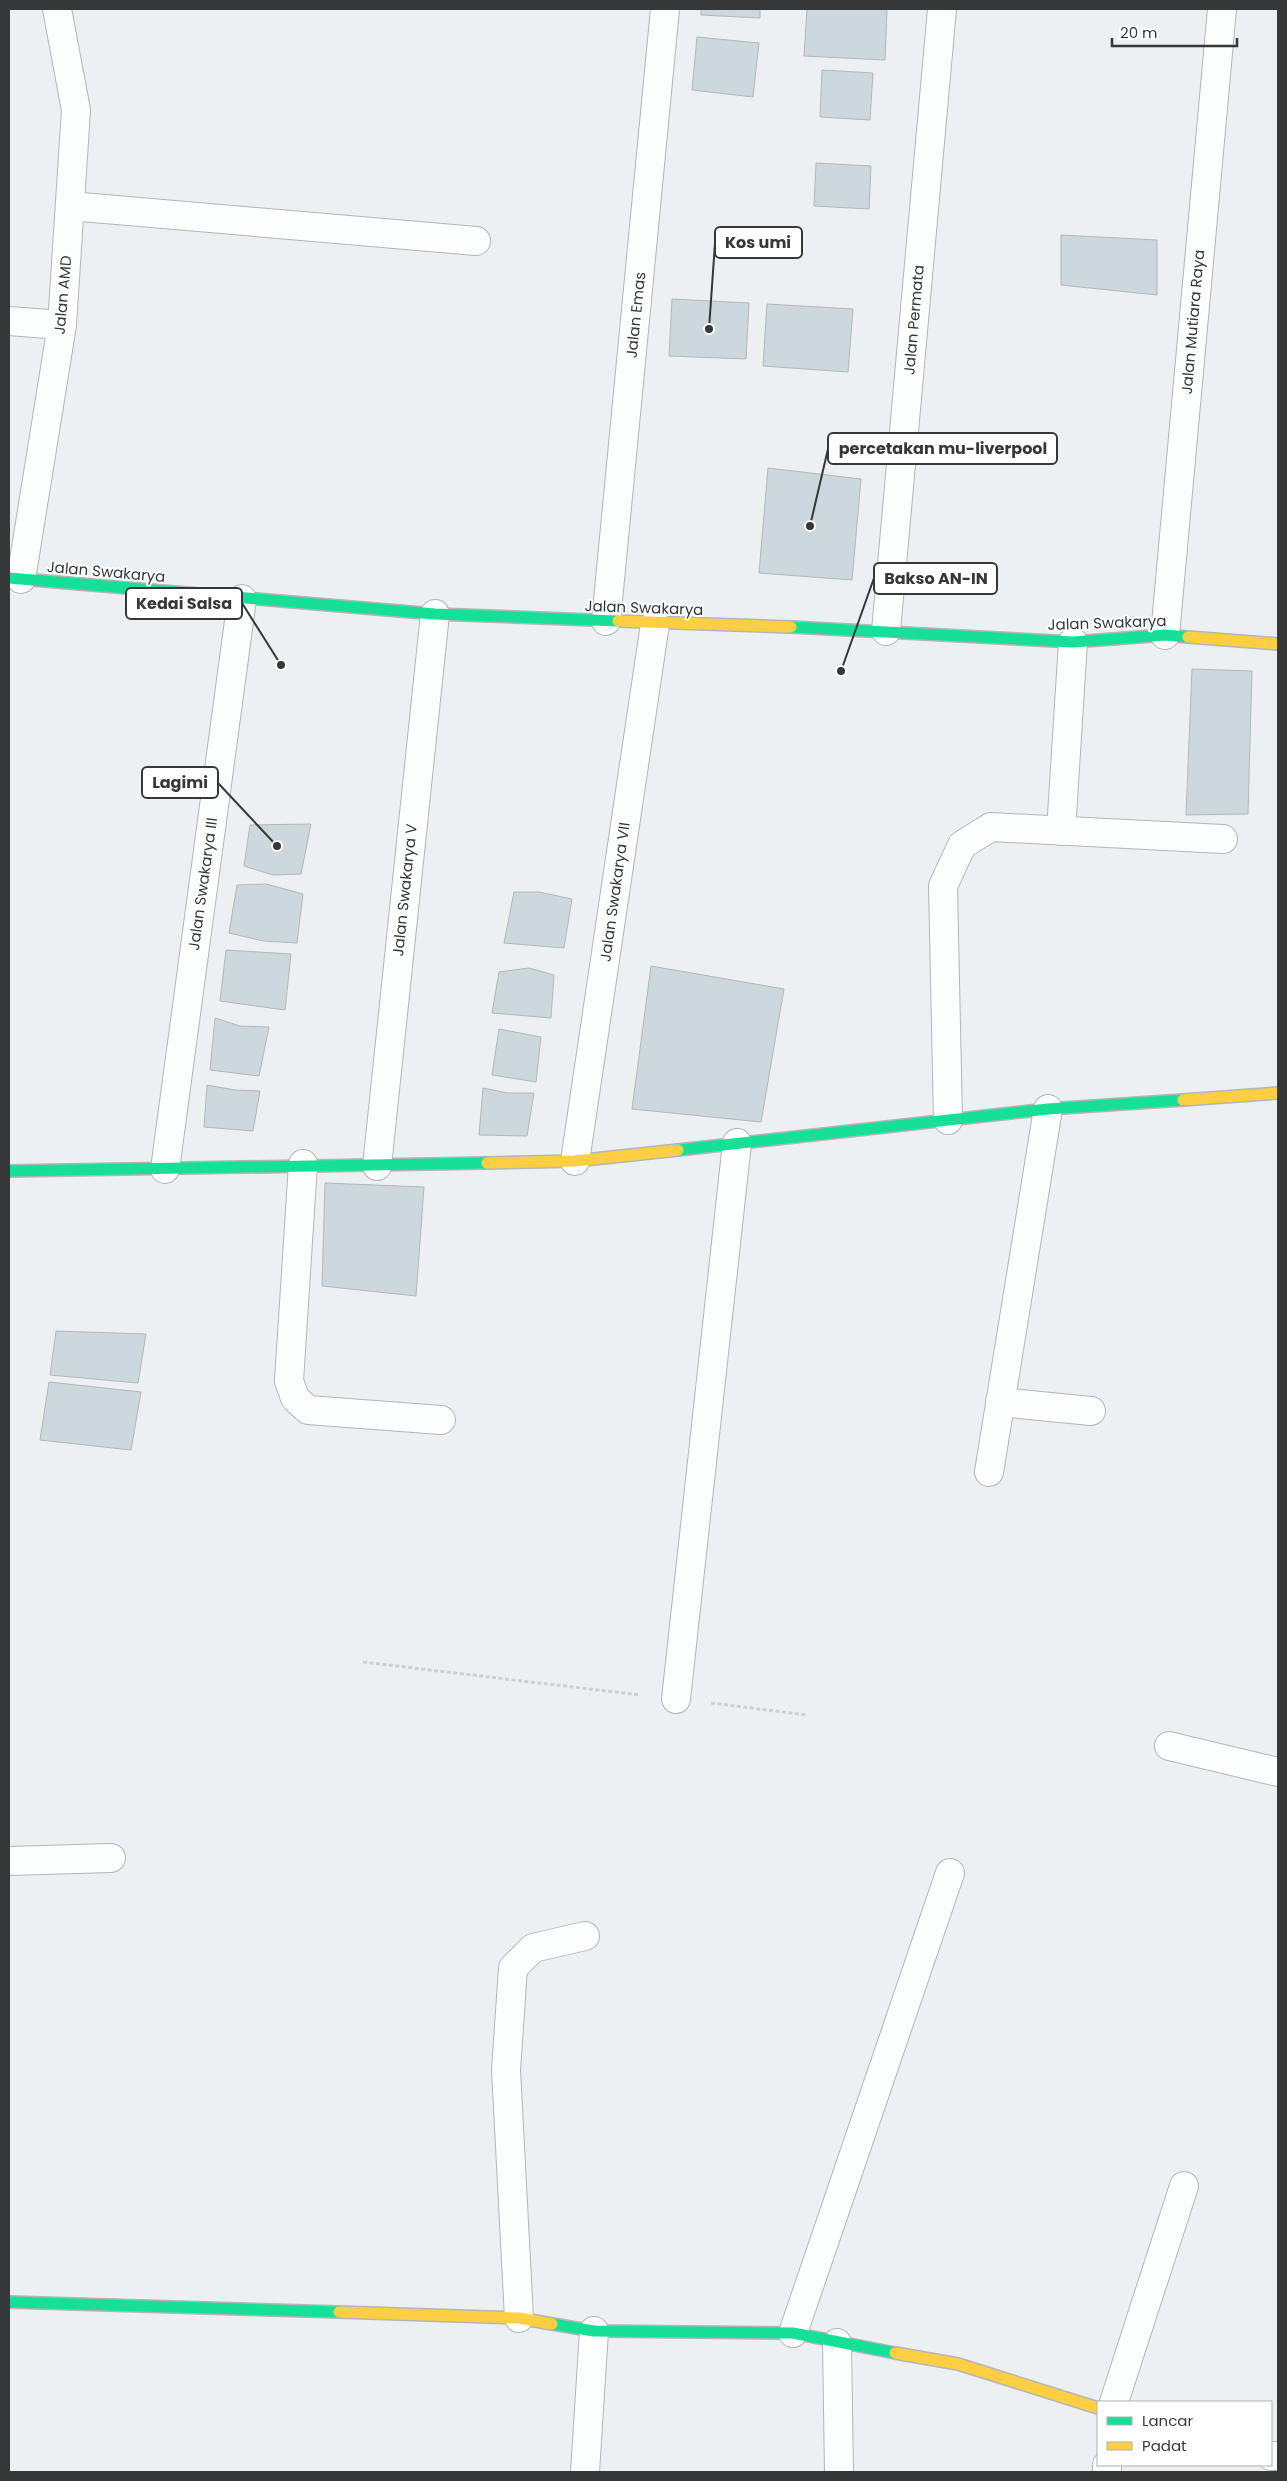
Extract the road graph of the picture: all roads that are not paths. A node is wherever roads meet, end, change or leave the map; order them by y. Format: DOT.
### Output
graph roads {
  1 [pos="57,9"];
  2 [pos="665,9"];
  3 [pos="942,9"];
  4 [pos="1222,9"];
  5 [pos="70,206"];
  6 [pos="476,241"];
  7 [pos="9,322"];
  8 [pos="62,325"];
  9 [pos="15,579"];
  10 [pos="242,599"];
  11 [pos="435,614"];
  12 [pos="606,621"];
  13 [pos="655,624"];
  14 [pos="886,631"];
  15 [pos="1165,635"];
  16 [pos="1073,642"];
  17 [pos="1278,644"];
  18 [pos="1061,831"];
  19 [pos="1223,839"];
  20 [pos="1278,1093"];
  21 [pos="1048,1110"];
  22 [pos="948,1120"];
  23 [pos="737,1143"];
  24 [pos="575,1161"];
  25 [pos="303,1164"];
  26 [pos="377,1166"];
  27 [pos="165,1169"];
  28 [pos="9,1171"];
  29 [pos="1000,1402"];
  30 [pos="1091,1411"];
  31 [pos="441,1420"];
  32 [pos="989,1472"];
  33 [pos="676,1699"];
  34 [pos="1169,1746"];
  35 [pos="1278,1772"];
  36 [pos="111,1858"];
  37 [pos="9,1861"];
  38 [pos="950,1873"];
  39 [pos="584,1936"];
  40 [pos="1184,2186"];
  41 [pos="9,2302"];
  42 [pos="519,2318"];
  43 [pos="594,2331"];
  44 [pos="793,2333"];
  45 [pos="837,2344"];
  46 [pos="1114,2401"];
  47 [pos="1097,2408"];
  48 [pos="585,2472"];
  49 [pos="839,2472"];
  1 -- 5 [label="street, Jalan AMD"];
  2 -- 12 [label="street, Jalan Emas"];
  3 -- 14 [label="street, Jalan Permata"];
  4 -- 15 [label="street, Jalan Mutiara Raya"];
  5 -- 6 [label="street"];
  5 -- 8 [label="street, Jalan AMD"];
  7 -- 8 [label="street"];
  8 -- 9 [label="street, Jalan AMD"];
  9 -- 10 [label="street, Jalan Swakarya"];
  10 -- 11 [label="street, Jalan Swakarya"];
  10 -- 27 [label="street, Jalan Swakarya III"];
  11 -- 12 [label="street, Jalan Swakarya"];
  11 -- 26 [label="street, Jalan Swakarya V"];
  12 -- 13 [label="street, Jalan Swakarya"];
  13 -- 14 [label="street, Jalan Swakarya"];
  13 -- 24 [label="street, Jalan Swakarya VII"];
  14 -- 16 [label="street, Jalan Swakarya"];
  15 -- 16 [label="street, Jalan Swakarya"];
  15 -- 17 [label="street, Jalan Swakarya"];
  16 -- 18 [label="street"];
  18 -- 19 [label="street"];
  18 -- 22 [label="street"];
  20 -- 21 [label="street"];
  21 -- 22 [label="street"];
  21 -- 29 [label="street"];
  22 -- 23 [label="street"];
  23 -- 24 [label="street"];
  23 -- 33 [label="street"];
  24 -- 26 [label="street"];
  25 -- 26 [label="street"];
  25 -- 27 [label="street"];
  25 -- 31 [label="street"];
  27 -- 28 [label="street"];
  29 -- 30 [label="street"];
  29 -- 32 [label="street"];
  34 -- 35 [label="street"];
  36 -- 37 [label="street"];
  38 -- 44 [label="street"];
  39 -- 42 [label="street"];
  40 -- 46 [label="street"];
  41 -- 42 [label="street"];
  42 -- 43 [label="street"];
  43 -- 44 [label="street"];
  43 -- 48 [label="street"];
  44 -- 45 [label="street"];
  45 -- 47 [label="street"];
  45 -- 49 [label="street"];
}
